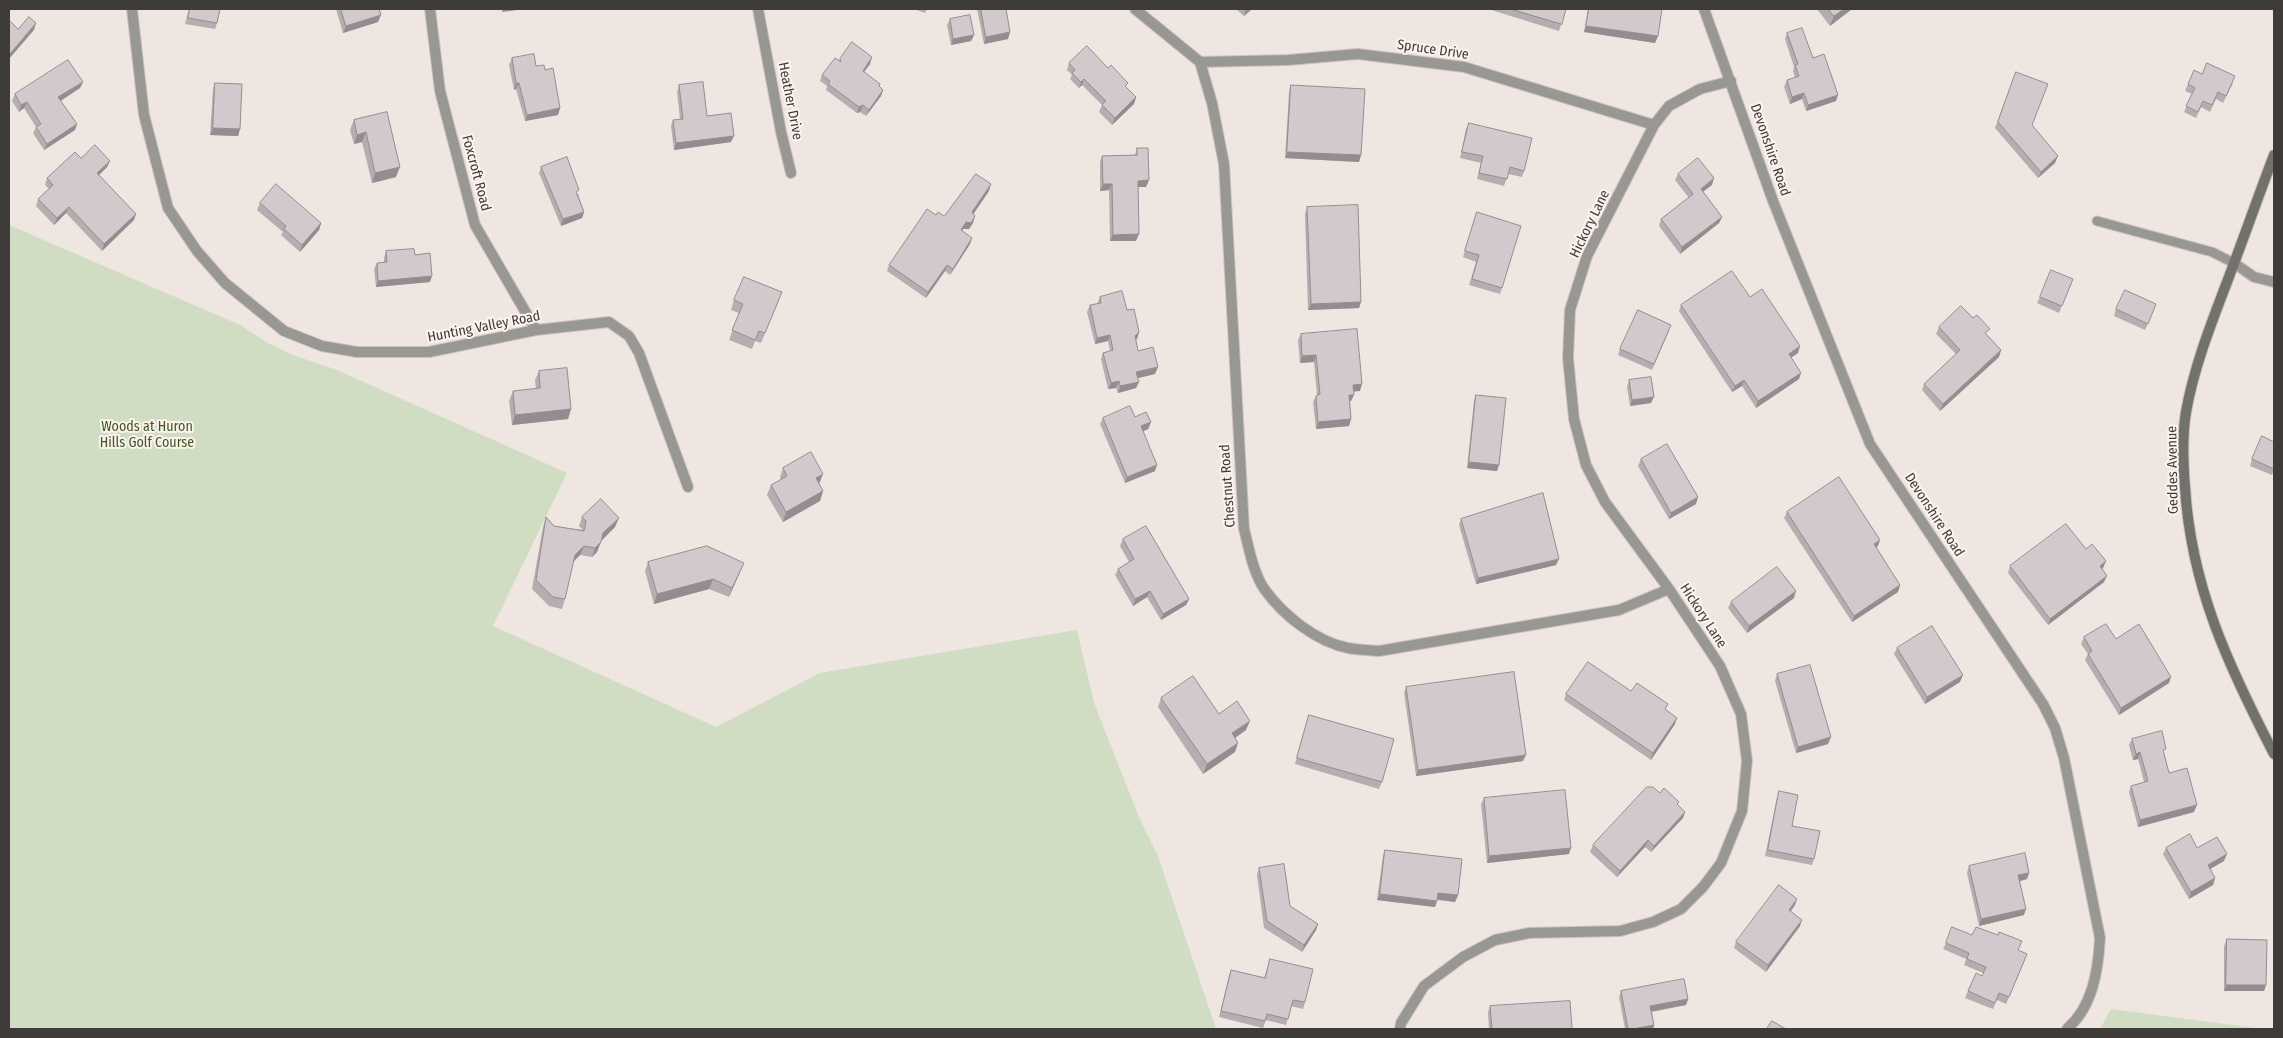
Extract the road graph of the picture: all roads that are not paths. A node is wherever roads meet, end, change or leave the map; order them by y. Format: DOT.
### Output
graph roads {
  1 [pos="132,9"];
  2 [pos="430,9"];
  3 [pos="758,9"];
  4 [pos="1134,9"];
  5 [pos="1704,9"];
  6 [pos="1200,62"];
  7 [pos="1731,81"];
  8 [pos="1654,125"];
  9 [pos="2274,154"];
  10 [pos="791,173"];
  11 [pos="2097,221"];
  12 [pos="2234,263"];
  13 [pos="2274,282"];
  14 [pos="536,330"];
  15 [pos="688,487"];
  16 [pos="1669,589"];
  17 [pos="2274,754"];
  18 [pos="1400,1029"];
  19 [pos="2067,1029"];
  1 -- 14 [label="street, Hunting Valley Road"];
  2 -- 14 [label="street, Foxcroft Road"];
  3 -- 10 [label="street, Heather Drive"];
  4 -- 6 [label="street"];
  5 -- 7 [label="street, Devonshire Road"];
  6 -- 8 [label="street, Spruce Drive"];
  6 -- 16 [label="street, Chestnut Road"];
  7 -- 8 [label="street, Hickory Lane"];
  7 -- 19 [label="street, Devonshire Road"];
  8 -- 16 [label="street, Hickory Lane"];
  9 -- 12 [label="main road, Geddes Avenue"];
  11 -- 12 [label="lane"];
  12 -- 13 [label="street"];
  12 -- 17 [label="main road, Geddes Avenue"];
  14 -- 15 [label="street, Hunting Valley Road"];
  16 -- 18 [label="street, Hickory Lane"];
}
